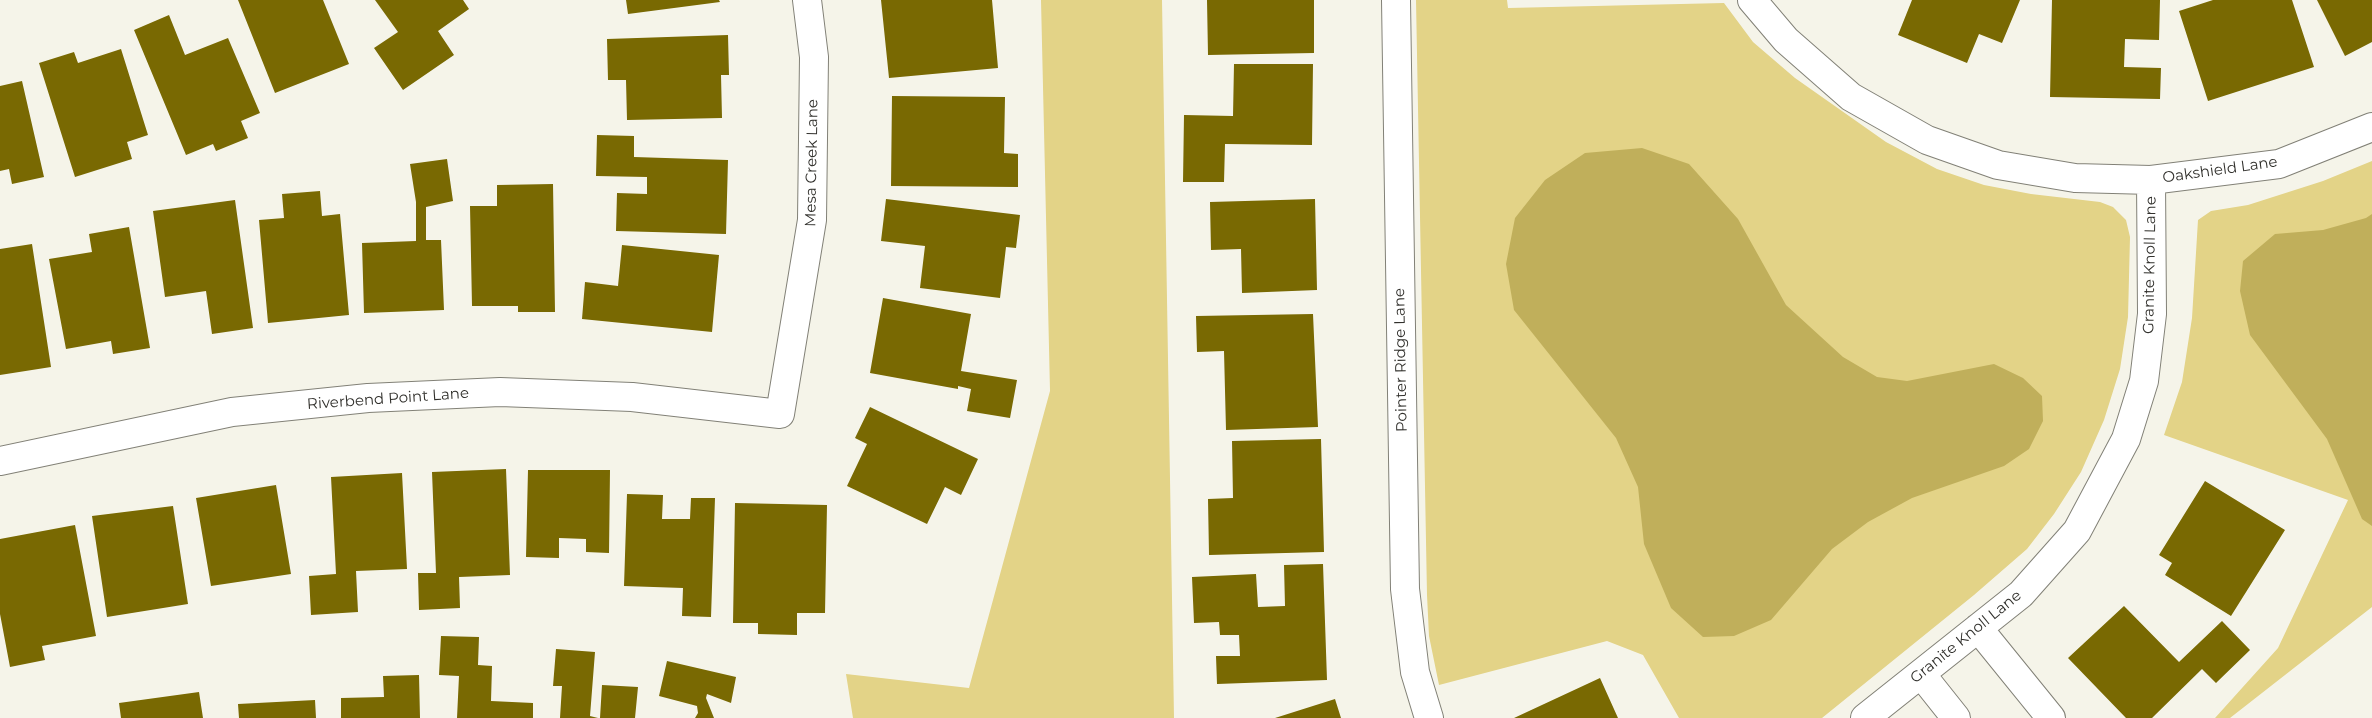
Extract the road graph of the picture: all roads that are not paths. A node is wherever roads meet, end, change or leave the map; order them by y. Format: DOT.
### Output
graph roads {
  1 [pos="807,0"];
  2 [pos="1396,0"];
  3 [pos="1752,0"];
  4 [pos="2372,127"];
  5 [pos="2152,180"];
  6 [pos="780,414"];
  7 [pos="0,461"];
  8 [pos="1978,628"];
  9 [pos="1921,674"];
  10 [pos="1430,718"];
  11 [pos="1865,718"];
  12 [pos="1956,718"];
  13 [pos="2050,718"];
  1 -- 6 [label="street, Mesa Creek Lane"];
  2 -- 10 [label="street, Pointer Ridge Lane"];
  3 -- 5 [label="street, Oakshield Lane"];
  4 -- 5 [label="street, Oakshield Lane"];
  5 -- 8 [label="street, Granite Knoll Lane"];
  6 -- 7 [label="street, Riverbend Point Lane"];
  8 -- 9 [label="street, Granite Knoll Lane"];
  8 -- 13 [label="street"];
  9 -- 11 [label="street, Granite Knoll Lane"];
  9 -- 12 [label="street"];
}
